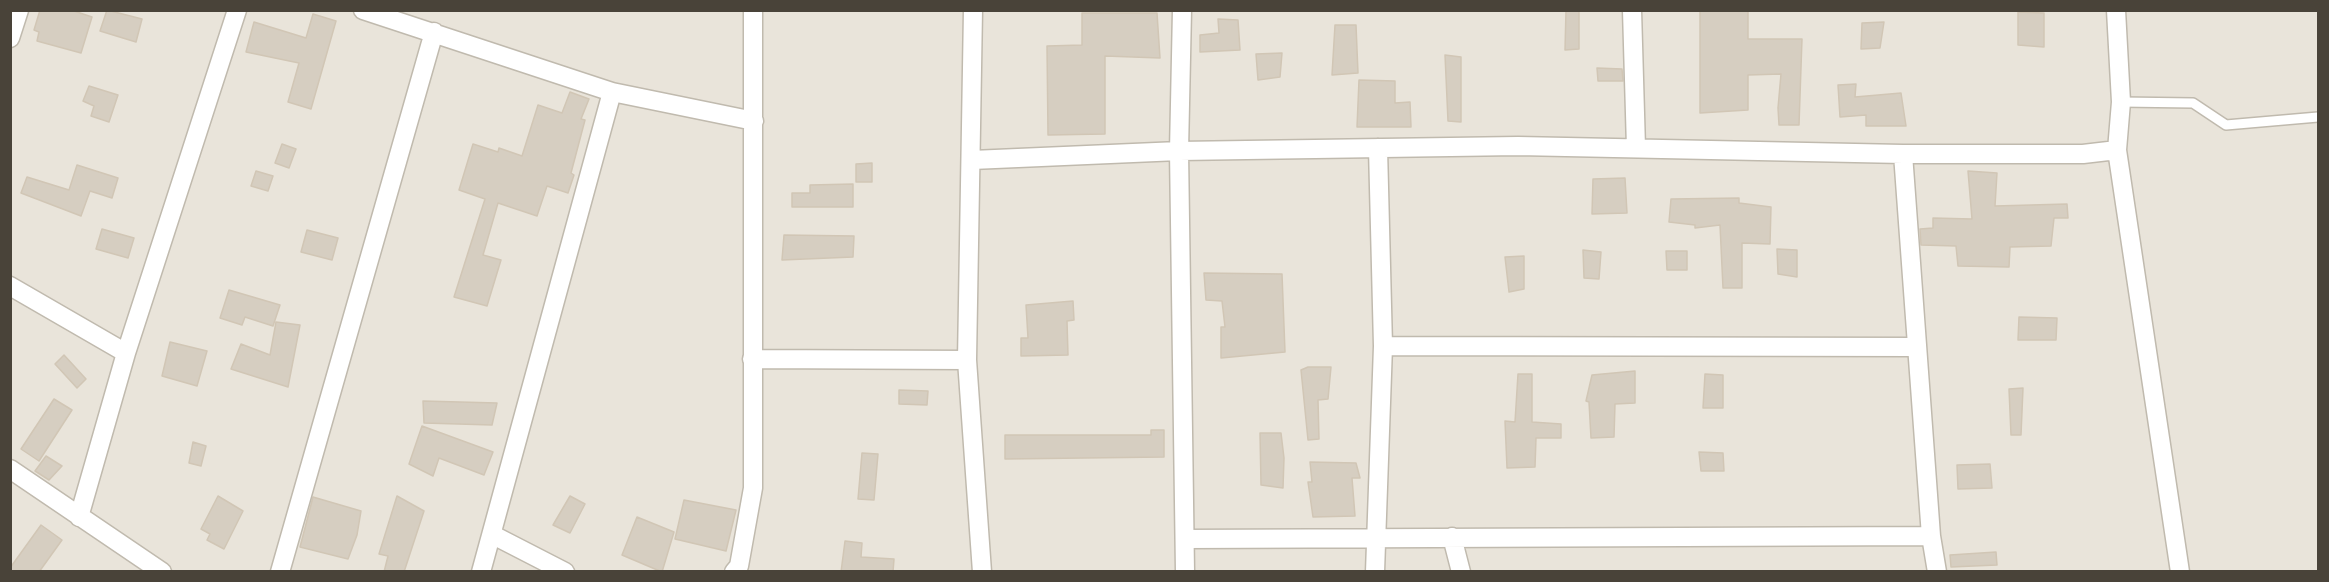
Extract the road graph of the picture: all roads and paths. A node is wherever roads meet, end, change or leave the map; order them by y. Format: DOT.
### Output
graph roads {
  1 [pos="19,10"];
  2 [pos="237,10"];
  3 [pos="363,10"];
  4 [pos="753,10"];
  5 [pos="973,10"];
  6 [pos="1182,10"];
  7 [pos="1632,10"];
  8 [pos="2116,10"];
  9 [pos="434,32"];
  10 [pos="10,38"];
  11 [pos="612,92"];
  12 [pos="2121,102"];
  13 [pos="2319,117"];
  14 [pos="754,121"];
  15 [pos="1378,148"];
  16 [pos="1636,148"];
  17 [pos="2117,150"];
  18 [pos="1179,151"];
  19 [pos="1904,154"];
  20 [pos="972,160"];
  21 [pos="10,286"];
  22 [pos="1383,346"];
  23 [pos="1917,347"];
  24 [pos="126,353"];
  25 [pos="752,360"];
  26 [pos="966,360"];
  27 [pos="10,469"];
  28 [pos="79,517"];
  29 [pos="492,535"];
  30 [pos="1931,536"];
  31 [pos="1376,537"];
  32 [pos="1452,537"];
  33 [pos="1185,539"];
  34 [pos="162,572"];
  35 [pos="280,572"];
  36 [pos="482,572"];
  37 [pos="566,572"];
  38 [pos="734,572"];
  39 [pos="982,572"];
  40 [pos="1185,572"];
  41 [pos="1376,572"];
  42 [pos="1461,572"];
  43 [pos="1936,572"];
  44 [pos="2180,572"];
  1 -- 10 [label="street"];
  2 -- 24 [label="street"];
  3 -- 9 [label="street"];
  4 -- 14 [label="street"];
  5 -- 20 [label="street"];
  6 -- 18 [label="street"];
  7 -- 16 [label="street"];
  8 -- 12 [label="street"];
  9 -- 11 [label="street"];
  9 -- 35 [label="street"];
  11 -- 14 [label="street"];
  11 -- 29 [label="street"];
  12 -- 13 [label="lane"];
  12 -- 17 [label="street"];
  14 -- 25 [label="street"];
  15 -- 16 [label="street"];
  15 -- 18 [label="street"];
  15 -- 22 [label="street"];
  16 -- 19 [label="street"];
  17 -- 19 [label="street"];
  17 -- 44 [label="street"];
  18 -- 20 [label="street"];
  18 -- 33 [label="street"];
  19 -- 23 [label="street"];
  20 -- 26 [label="street"];
  21 -- 24 [label="street"];
  22 -- 23 [label="street"];
  22 -- 31 [label="street"];
  23 -- 30 [label="street"];
  24 -- 28 [label="street"];
  25 -- 26 [label="street"];
  25 -- 38 [label="street"];
  26 -- 39 [label="street"];
  27 -- 28 [label="street"];
  28 -- 34 [label="street"];
  29 -- 36 [label="street"];
  29 -- 37 [label="street"];
  30 -- 32 [label="street"];
  30 -- 43 [label="street"];
  31 -- 32 [label="street"];
  31 -- 33 [label="street"];
  31 -- 41 [label="street"];
  32 -- 42 [label="street"];
  33 -- 40 [label="street"];
}
